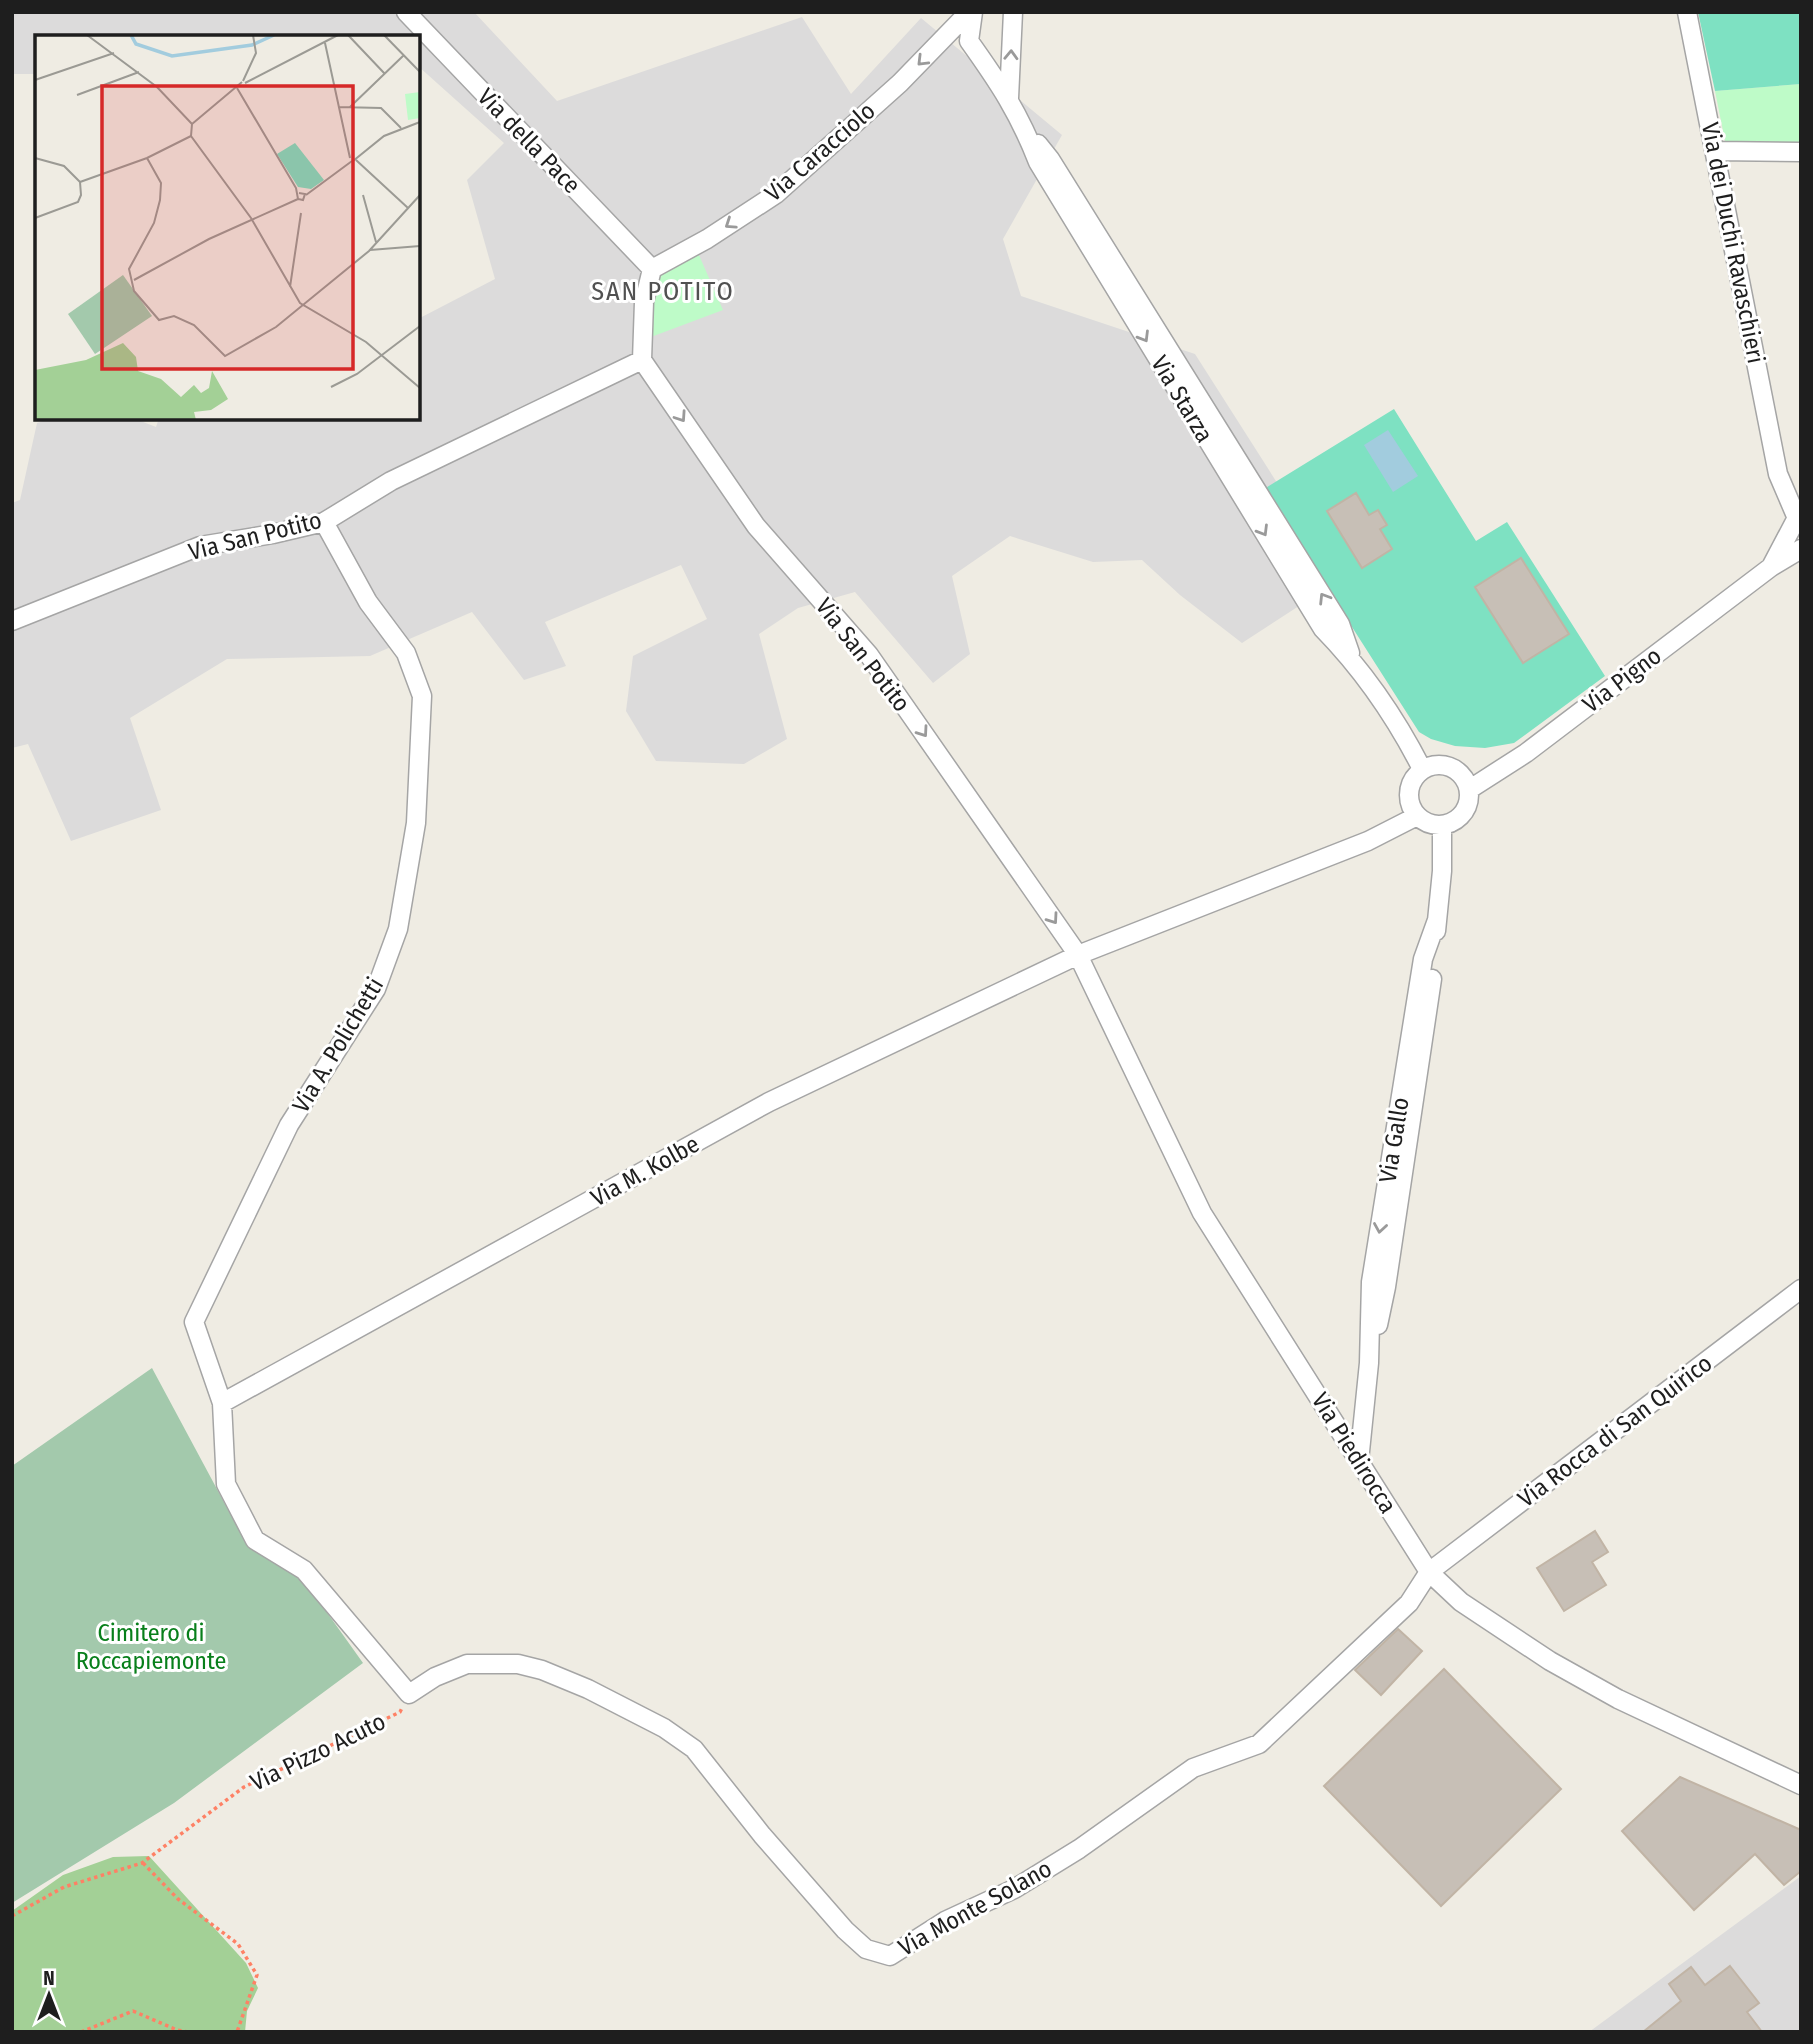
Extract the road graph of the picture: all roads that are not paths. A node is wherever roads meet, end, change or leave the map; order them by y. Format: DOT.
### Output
graph roads {
  1 [pos="406,12"];
  2 [pos="971,12"];
  3 [pos="1013,12"];
  4 [pos="1687,12"];
  5 [pos="1009,98"];
  6 [pos="1715,151"];
  7 [pos="1800,151"];
  8 [pos="652,269"];
  9 [pos="642,360"];
  10 [pos="1778,474"];
  11 [pos="1801,492"];
  12 [pos="324,522"];
  13 [pos="1798,522"];
  14 [pos="1801,549"];
  15 [pos="1770,567"];
  16 [pos="12,621"];
  17 [pos="1422,769"];
  18 [pos="1470,789"];
  19 [pos="1418,816"];
  20 [pos="1442,825"];
  21 [pos="1077,955"];
  22 [pos="1801,1289"];
  23 [pos="222,1403"];
  24 [pos="1359,1461"];
  25 [pos="1429,1572"];
  26 [pos="409,1694"];
  27 [pos="1801,1785"];
  1 -- 8 [label="street, Via della Pace"];
  2 -- 5 [label="street, Via Starza"];
  2 -- 8 [label="street, Via Caracciolo, one-way"];
  5 -- 3 [label="street, Via Starza, one-way"];
  4 -- 6 [label="street, Via dei Duchi Ravaschieri"];
  5 -- 17 [label="street, Via Starza"];
  6 -- 7 [label="street"];
  6 -- 10 [label="street, Via dei Duchi Ravaschieri"];
  8 -- 9 [label="street"];
  9 -- 12 [label="street, Via San Potito"];
  9 -- 21 [label="street, Via San Potito, one-way"];
  10 -- 11 [label="street"];
  10 -- 13 [label="street, Via dei Duchi Ravaschieri"];
  12 -- 16 [label="street, Via San Potito"];
  12 -- 23 [label="street, Via A. Polichetti"];
  13 -- 15 [label="street, Via Pigno"];
  14 -- 15 [label="street, Via Pigno"];
  15 -- 18 [label="street, Via Pigno"];
  17 -- 18 [label="street"];
  17 -- 19 [label="street"];
  18 -- 20 [label="street"];
  19 -- 20 [label="street"];
  19 -- 21 [label="street"];
  20 -- 24 [label="street, Via Gallo"];
  21 -- 23 [label="street, Via M. Kolbe"];
  21 -- 24 [label="street, Via Piedirocca"];
  22 -- 25 [label="street, Via Rocca di San Quirico"];
  23 -- 26 [label="street, Via Pizzo Acuto"];
  24 -- 25 [label="street, Via Piedirocca"];
  25 -- 26 [label="street, Via Monte Solano"];
  25 -- 27 [label="street, Via Piedirocca"];
}
